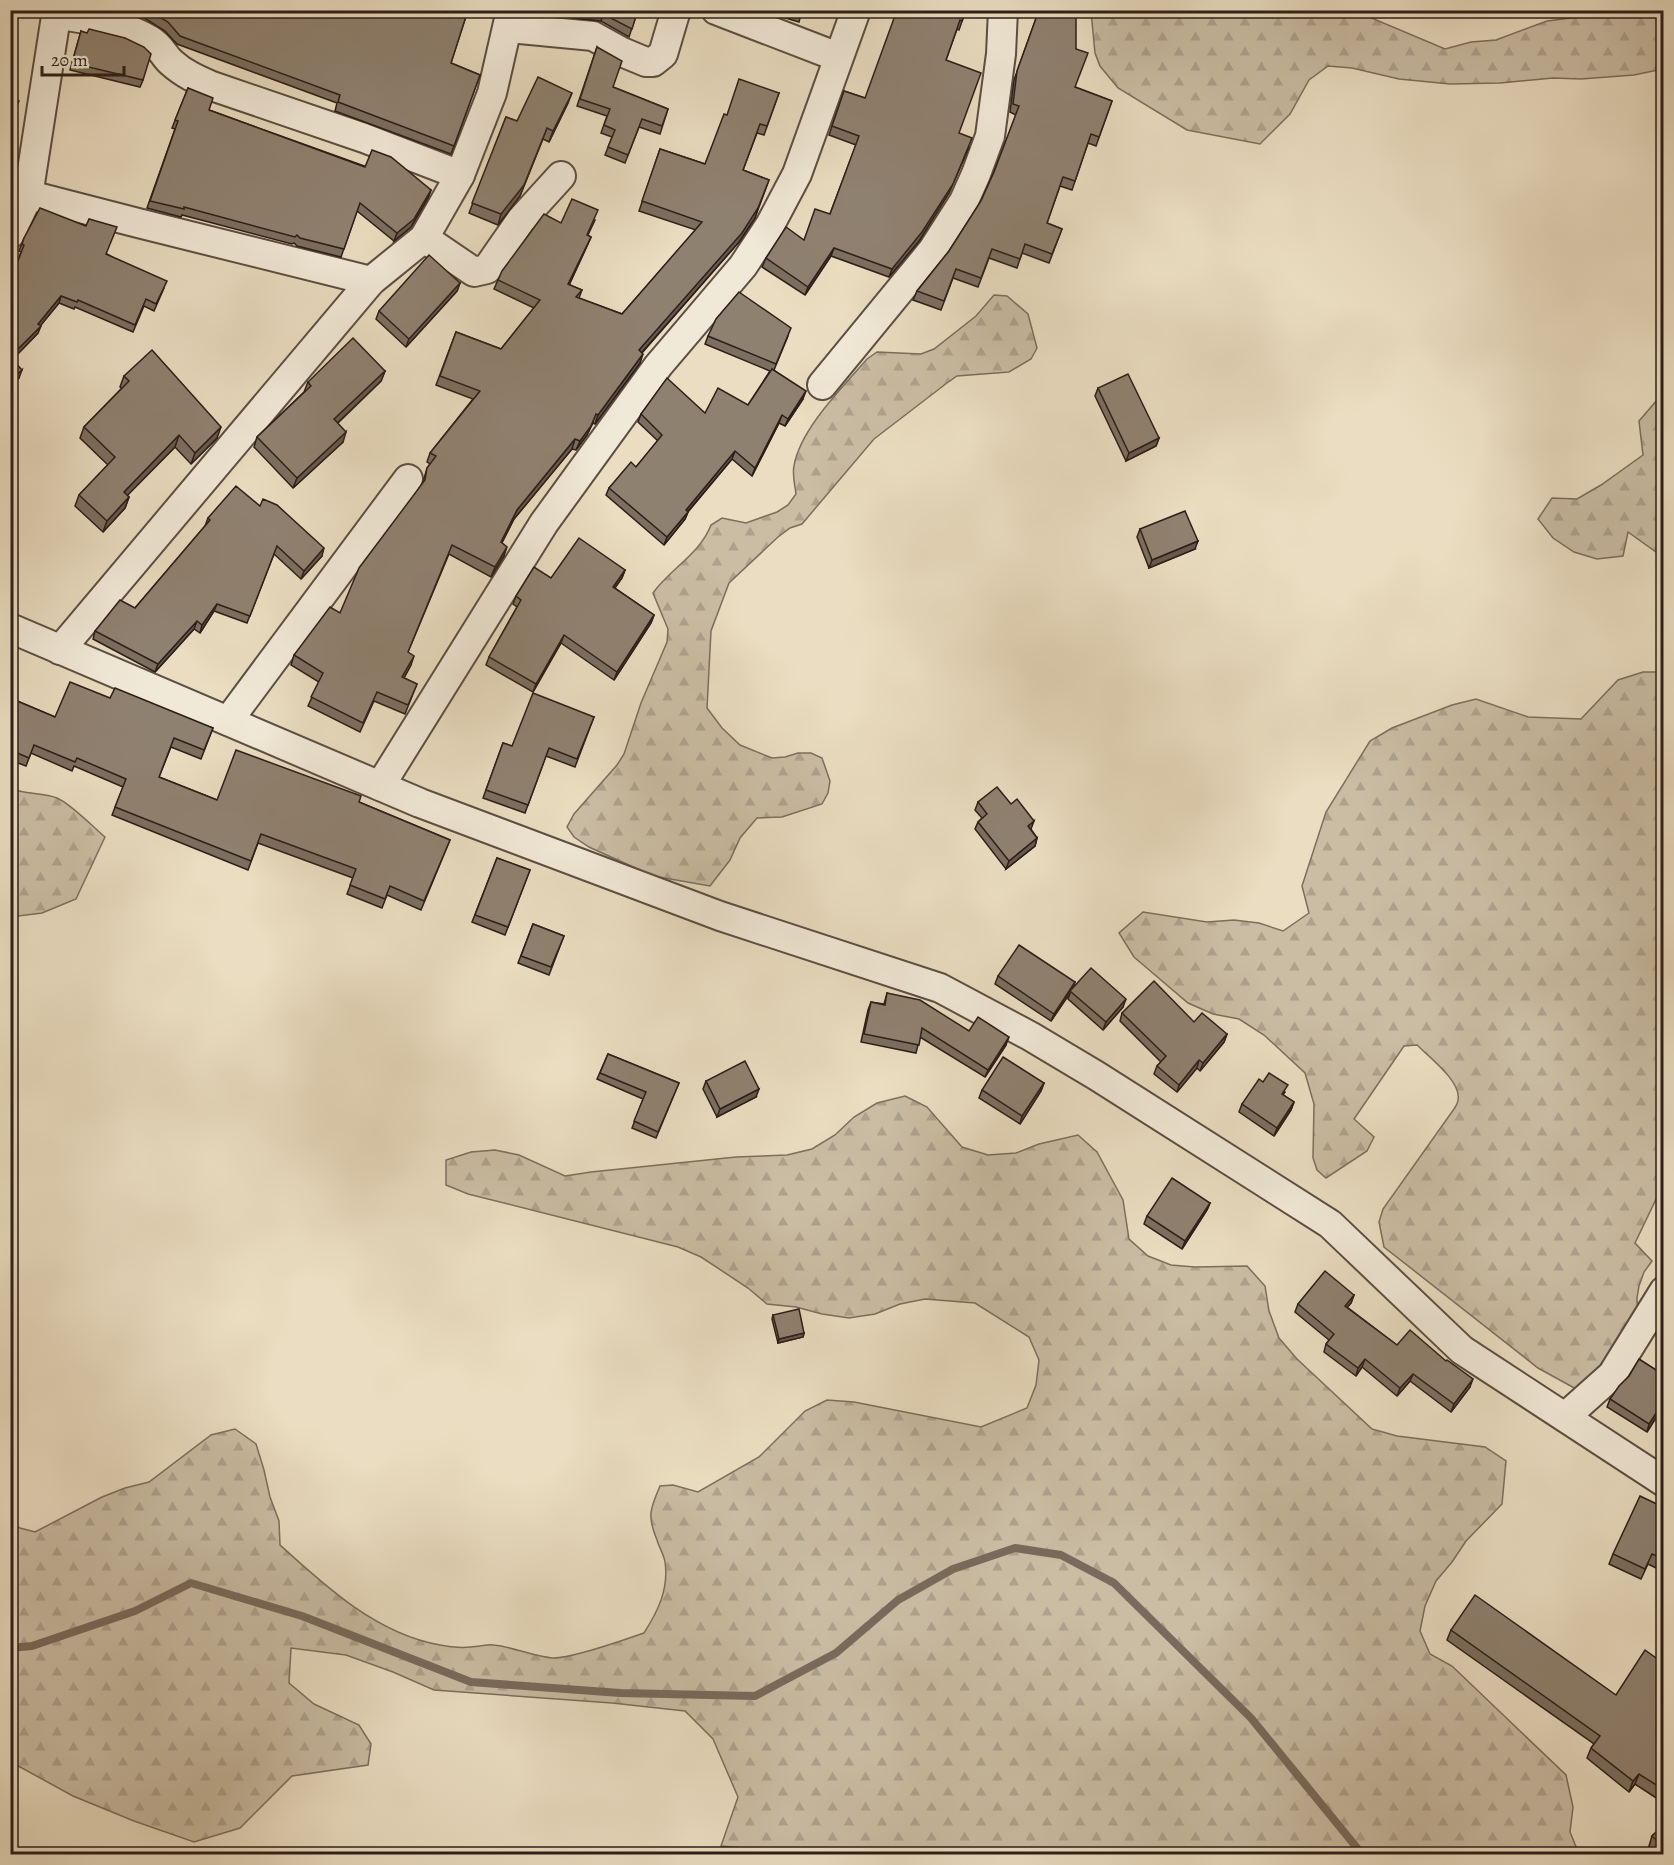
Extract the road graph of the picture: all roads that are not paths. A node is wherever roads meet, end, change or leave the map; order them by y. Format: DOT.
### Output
graph roads {
  1 [pos="676,10"];
  2 [pos="716,10"];
  3 [pos="856,10"];
  4 [pos="1003,10"];
  5 [pos="57,12"];
  6 [pos="510,19"];
  7 [pos="838,57"];
  8 [pos="460,174"];
  9 [pos="561,176"];
  10 [pos="19,193"];
  11 [pos="10,234"];
  12 [pos="424,238"];
  13 [pos="371,281"];
  14 [pos="822,385"];
  15 [pos="408,479"];
  16 [pos="10,628"];
  17 [pos="60,650"];
  18 [pos="228,721"];
  19 [pos="380,786"];
  20 [pos="1664,1291"];
  21 [pos="1565,1417"];
  22 [pos="1664,1482"];
  1 -- 6 [label="street"];
  2 -- 7 [label="street"];
  3 -- 7 [label="street"];
  4 -- 14 [label="street"];
  5 -- 8 [label="street"];
  5 -- 10 [label="street"];
  6 -- 8 [label="street"];
  7 -- 19 [label="street"];
  8 -- 12 [label="street"];
  9 -- 12 [label="street"];
  10 -- 11 [label="street"];
  10 -- 13 [label="street"];
  12 -- 13 [label="street"];
  13 -- 17 [label="street"];
  15 -- 18 [label="street"];
  16 -- 17 [label="street"];
  17 -- 18 [label="street"];
  18 -- 19 [label="street"];
  19 -- 21 [label="street"];
  20 -- 21 [label="street"];
  21 -- 22 [label="street"];
}
